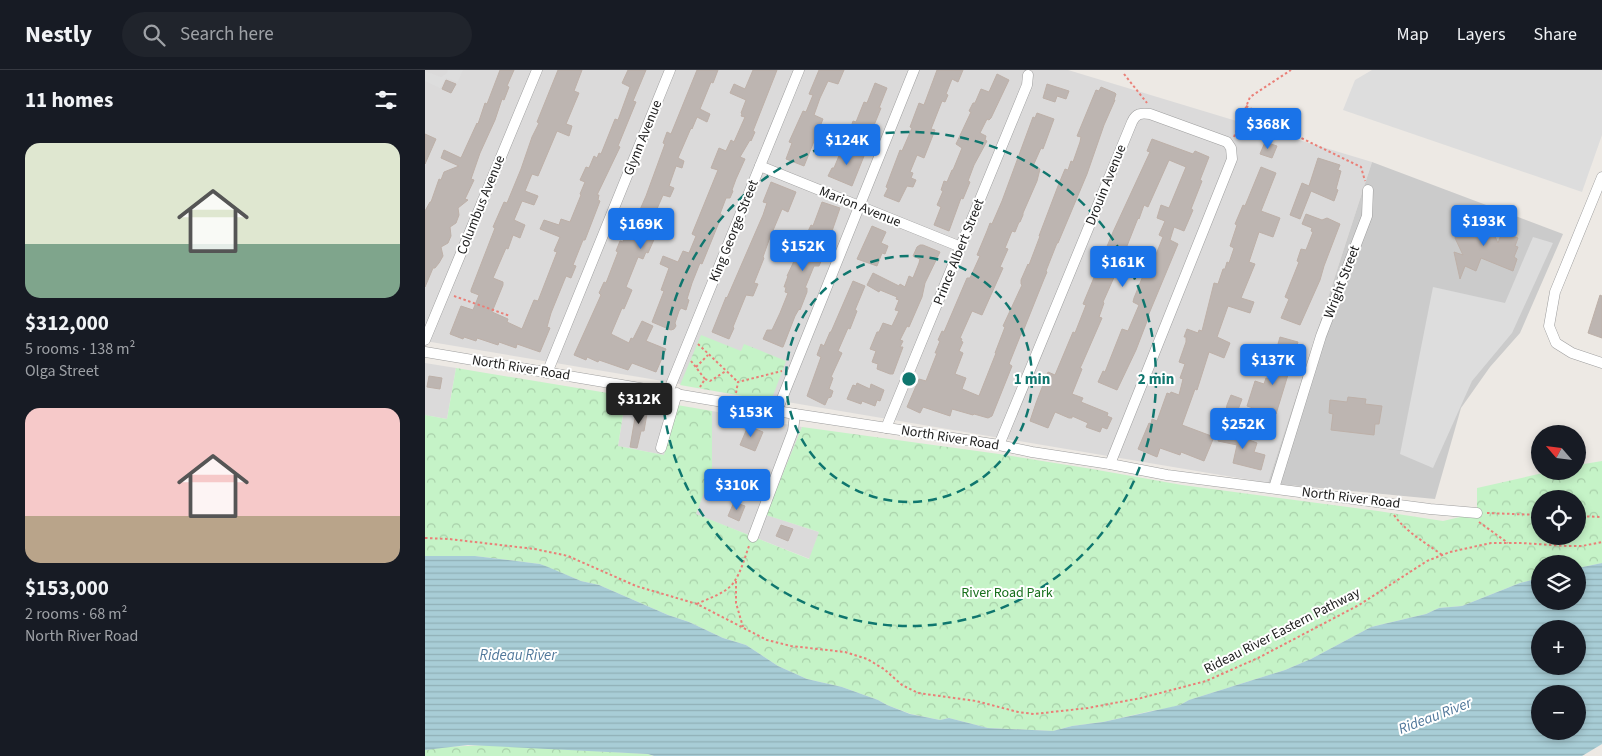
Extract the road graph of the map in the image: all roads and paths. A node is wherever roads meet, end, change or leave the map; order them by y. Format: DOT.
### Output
graph roads {
  1 [pos="537,70"];
  2 [pos="671,70"];
  3 [pos="799,70"];
  4 [pos="914,70"];
  5 [pos="1291,70"];
  6 [pos="1123,74"];
  7 [pos="1028,75"];
  8 [pos="1246,106"];
  9 [pos="1150,114"];
  10 [pos="1231,146"];
  11 [pos="760,166"];
  12 [pos="1602,176"];
  13 [pos="1368,190"];
  14 [pos="858,206"];
  15 [pos="961,247"];
  16 [pos="444,293"];
  17 [pos="510,316"];
  18 [pos="691,338"];
  19 [pos="425,340"];
  20 [pos="425,352"];
  21 [pos="708,354"];
  22 [pos="691,361"];
  23 [pos="1602,363"];
  24 [pos="696,367"];
  25 [pos="784,370"];
  26 [pos="727,371"];
  27 [pos="547,373"];
  28 [pos="705,379"];
  29 [pos="738,382"];
  30 [pos="700,388"];
  31 [pos="673,393"];
  32 [pos="736,393"];
  33 [pos="777,411"];
  34 [pos="795,414"];
  35 [pos="886,428"];
  36 [pos="999,445"];
  37 [pos="661,448"];
  38 [pos="1111,464"];
  39 [pos="1273,488"];
  40 [pos="1384,502"];
  41 [pos="1472,512"];
  42 [pos="1531,515"];
  43 [pos="1586,516"];
  44 [pos="1602,517"];
  45 [pos="753,537"];
  46 [pos="425,538"];
  47 [pos="1507,542"];
  48 [pos="1602,542"];
  49 [pos="1442,555"];
  50 [pos="736,580"];
  51 [pos="697,604"];
  52 [pos="743,628"];
  1 -- 16 [label="street, Columbus Avenue"];
  2 -- 27 [label="street, Glynn Avenue"];
  3 -- 11 [label="street, King George Street"];
  4 -- 14 [label="street"];
  5 -- 8 [label="path"];
  6 -- 9 [label="path"];
  7 -- 15 [label="street, Prince Albert Street"];
  8 -- 10 [label="path"];
  8 -- 13 [label="path"];
  9 -- 10 [label="street"];
  9 -- 36 [label="street, Drouin Avenue"];
  10 -- 38 [label="street"];
  11 -- 14 [label="street, Marion Avenue"];
  11 -- 18 [label="street, King George Street"];
  12 -- 23 [label="street"];
  13 -- 39 [label="street, Wright Street"];
  14 -- 15 [label="street, Marion Avenue"];
  14 -- 33 [label="street"];
  15 -- 35 [label="street, Prince Albert Street"];
  16 -- 17 [label="path"];
  16 -- 19 [label="street, Columbus Avenue"];
  18 -- 21 [label="path"];
  18 -- 31 [label="street, King George Street"];
  20 -- 27 [label="street, North River Road"];
  21 -- 24 [label="path"];
  21 -- 26 [label="path"];
  22 -- 24 [label="path"];
  24 -- 28 [label="path"];
  25 -- 29 [label="path"];
  26 -- 28 [label="path"];
  26 -- 29 [label="path"];
  27 -- 31 [label="street, North River Road"];
  28 -- 30 [label="path"];
  29 -- 32 [label="path"];
  31 -- 33 [label="street, North River Road"];
  31 -- 37 [label="street, King George Street"];
  33 -- 34 [label="street, North River Road"];
  34 -- 35 [label="street, North River Road"];
  34 -- 45 [label="street"];
  35 -- 36 [label="street, North River Road"];
  36 -- 38 [label="street, North River Road"];
  38 -- 39 [label="street, North River Road"];
  39 -- 40 [label="street, North River Road"];
  40 -- 41 [label="street, North River Road"];
  40 -- 49 [label="path"];
  41 -- 42 [label="path"];
  41 -- 47 [label="path"];
  43 -- 44 [label="path"];
  45 -- 50 [label="path"];
  46 -- 51 [label="path, Rideau River Eastern Pathway"];
  47 -- 48 [label="path, Rideau River Eastern Pathway"];
  47 -- 49 [label="path, Rideau River Eastern Pathway"];
  49 -- 52 [label="path, Rideau River Eastern Pathway"];
  50 -- 51 [label="path"];
  50 -- 52 [label="path"];
  51 -- 52 [label="path, Rideau River Eastern Pathway"];
}
